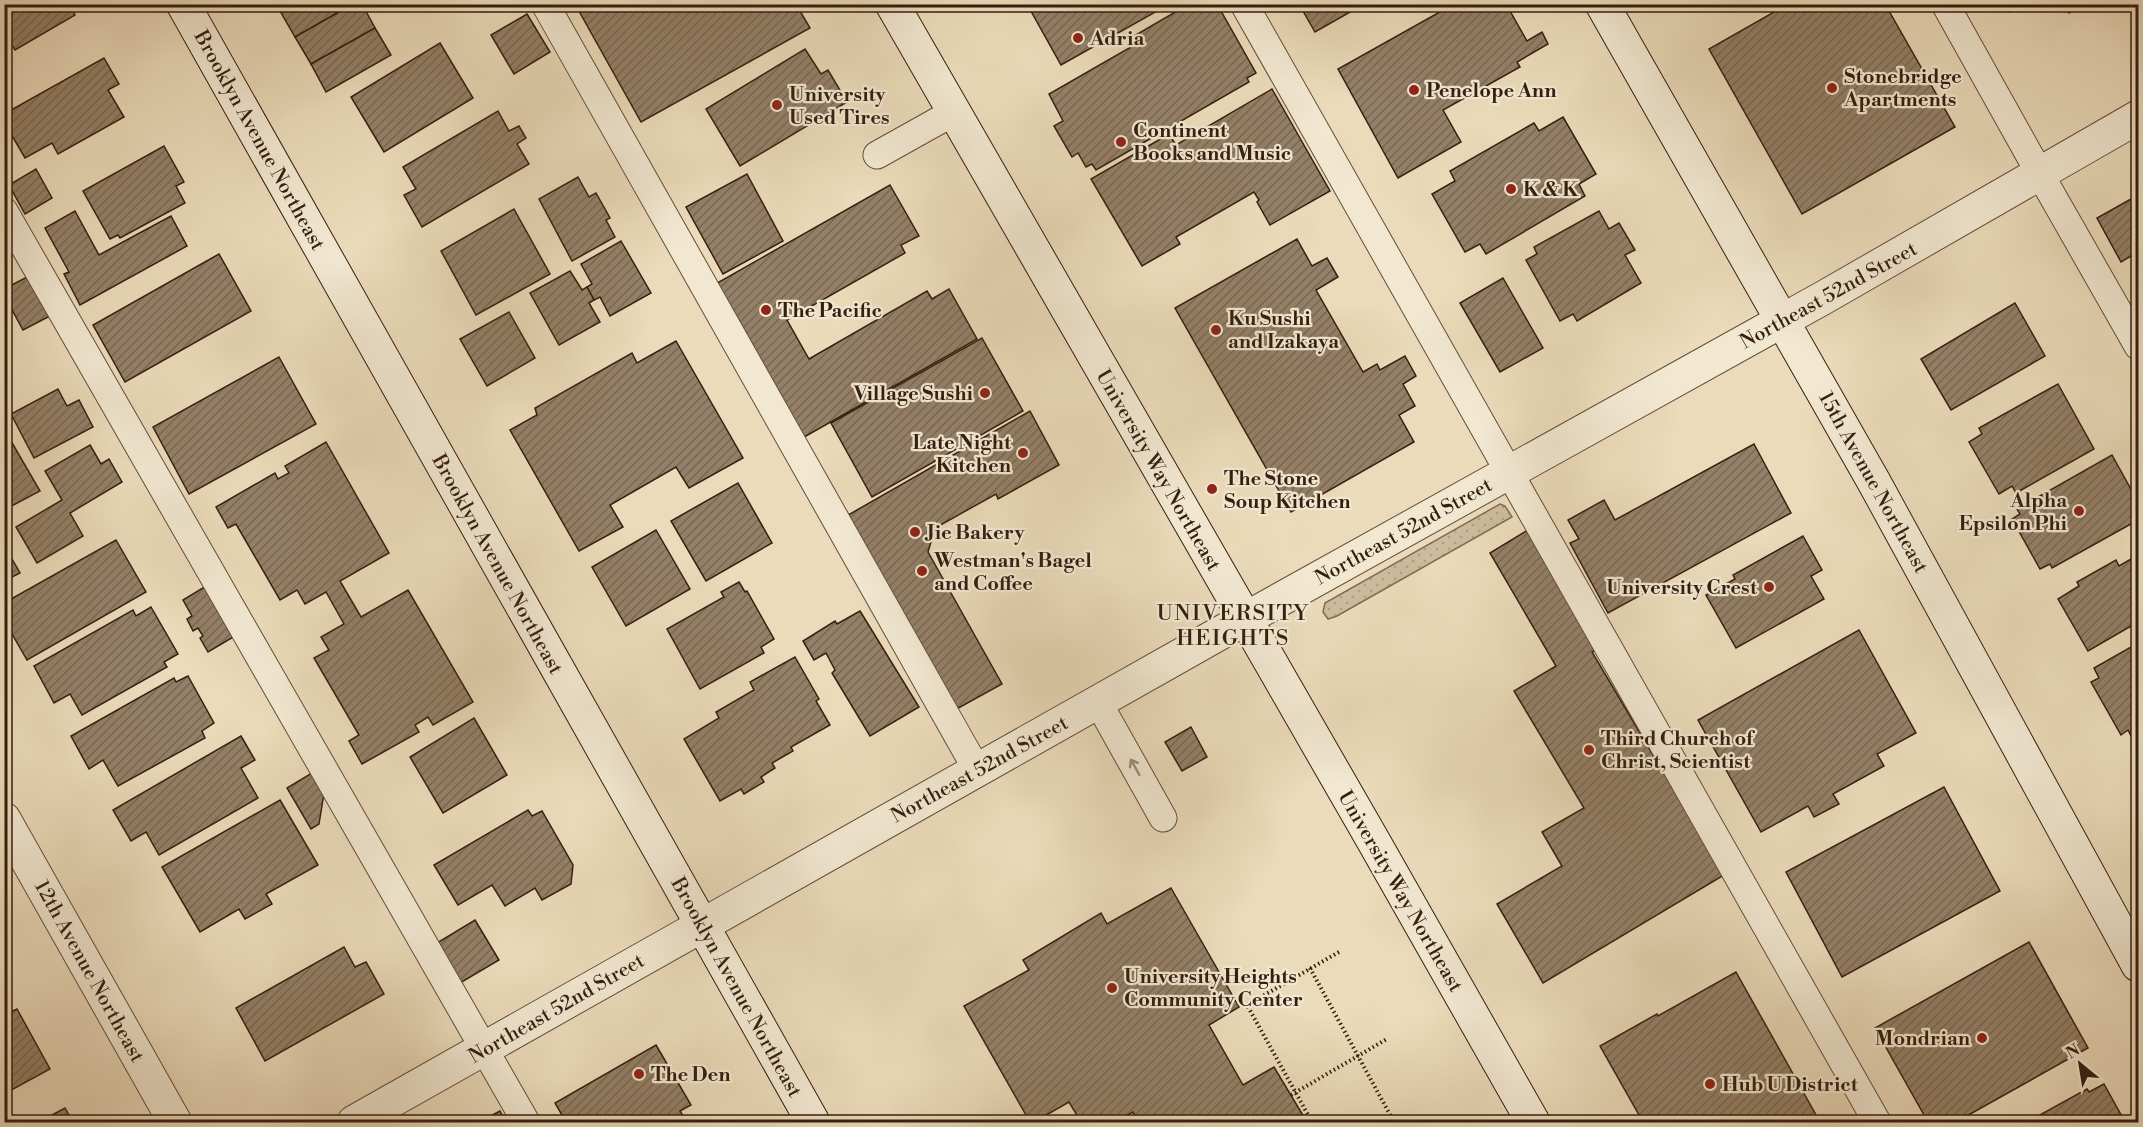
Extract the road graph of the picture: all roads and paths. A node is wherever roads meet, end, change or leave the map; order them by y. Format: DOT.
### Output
graph roads {
  1 [pos="183,4"];
  2 [pos="545,4"];
  3 [pos="892,4"];
  4 [pos="1244,4"];
  5 [pos="1602,4"];
  6 [pos="1945,4"];
  7 [pos="954,112"];
  8 [pos="2139,117"];
  9 [pos="878,155"];
  10 [pos="2040,174"];
  11 [pos="4,211"];
  12 [pos="1784,320"];
  13 [pos="2139,346"];
  14 [pos="1509,472"];
  15 [pos="1245,620"];
  16 [pos="1098,702"];
  17 [pos="977,770"];
  18 [pos="1163,818"];
  19 [pos="4,819"];
  20 [pos="702,925"];
  21 [pos="1339,952"];
  22 [pos="2139,965"];
  23 [pos="1310,968"];
  24 [pos="1387,1038"];
  25 [pos="484,1048"];
  26 [pos="1358,1056"];
  27 [pos="1294,1094"];
  28 [pos="175,1122"];
  29 [pos="354,1122"];
  30 [pos="526,1122"];
  31 [pos="813,1122"];
  32 [pos="1312,1122"];
  33 [pos="1394,1122"];
  34 [pos="1533,1122"];
  35 [pos="1877,1122"];
  1 -- 20 [label="street, Brooklyn Avenue Northeast"];
  2 -- 17 [label="lane"];
  3 -- 7 [label="street, University Way Northeast"];
  4 -- 14 [label="lane"];
  5 -- 12 [label="street, 15th Avenue Northeast"];
  6 -- 10 [label="lane"];
  7 -- 9 [label="lane"];
  7 -- 15 [label="street, University Way Northeast"];
  8 -- 10 [label="street, Northeast 52nd Street"];
  10 -- 12 [label="street, Northeast 52nd Street"];
  10 -- 13 [label="lane"];
  11 -- 25 [label="lane"];
  12 -- 14 [label="street, Northeast 52nd Street"];
  12 -- 22 [label="street, 15th Avenue Northeast"];
  14 -- 15 [label="street, Northeast 52nd Street"];
  14 -- 35 [label="lane"];
  15 -- 16 [label="street, Northeast 52nd Street"];
  15 -- 34 [label="street, University Way Northeast"];
  16 -- 17 [label="street, Northeast 52nd Street"];
  18 -- 16 [label="lane, one-way"];
  17 -- 20 [label="street, Northeast 52nd Street"];
  19 -- 28 [label="street, 12th Avenue Northeast"];
  20 -- 25 [label="street, Northeast 52nd Street"];
  20 -- 31 [label="street, Brooklyn Avenue Northeast"];
  21 -- 23 [label="path"];
  23 -- 26 [label="path"];
  23 -- 27 [label="path"];
  24 -- 26 [label="path"];
  25 -- 29 [label="street, Northeast 52nd Street"];
  25 -- 30 [label="lane"];
  26 -- 27 [label="path"];
  26 -- 33 [label="path"];
  27 -- 32 [label="path"];
}
